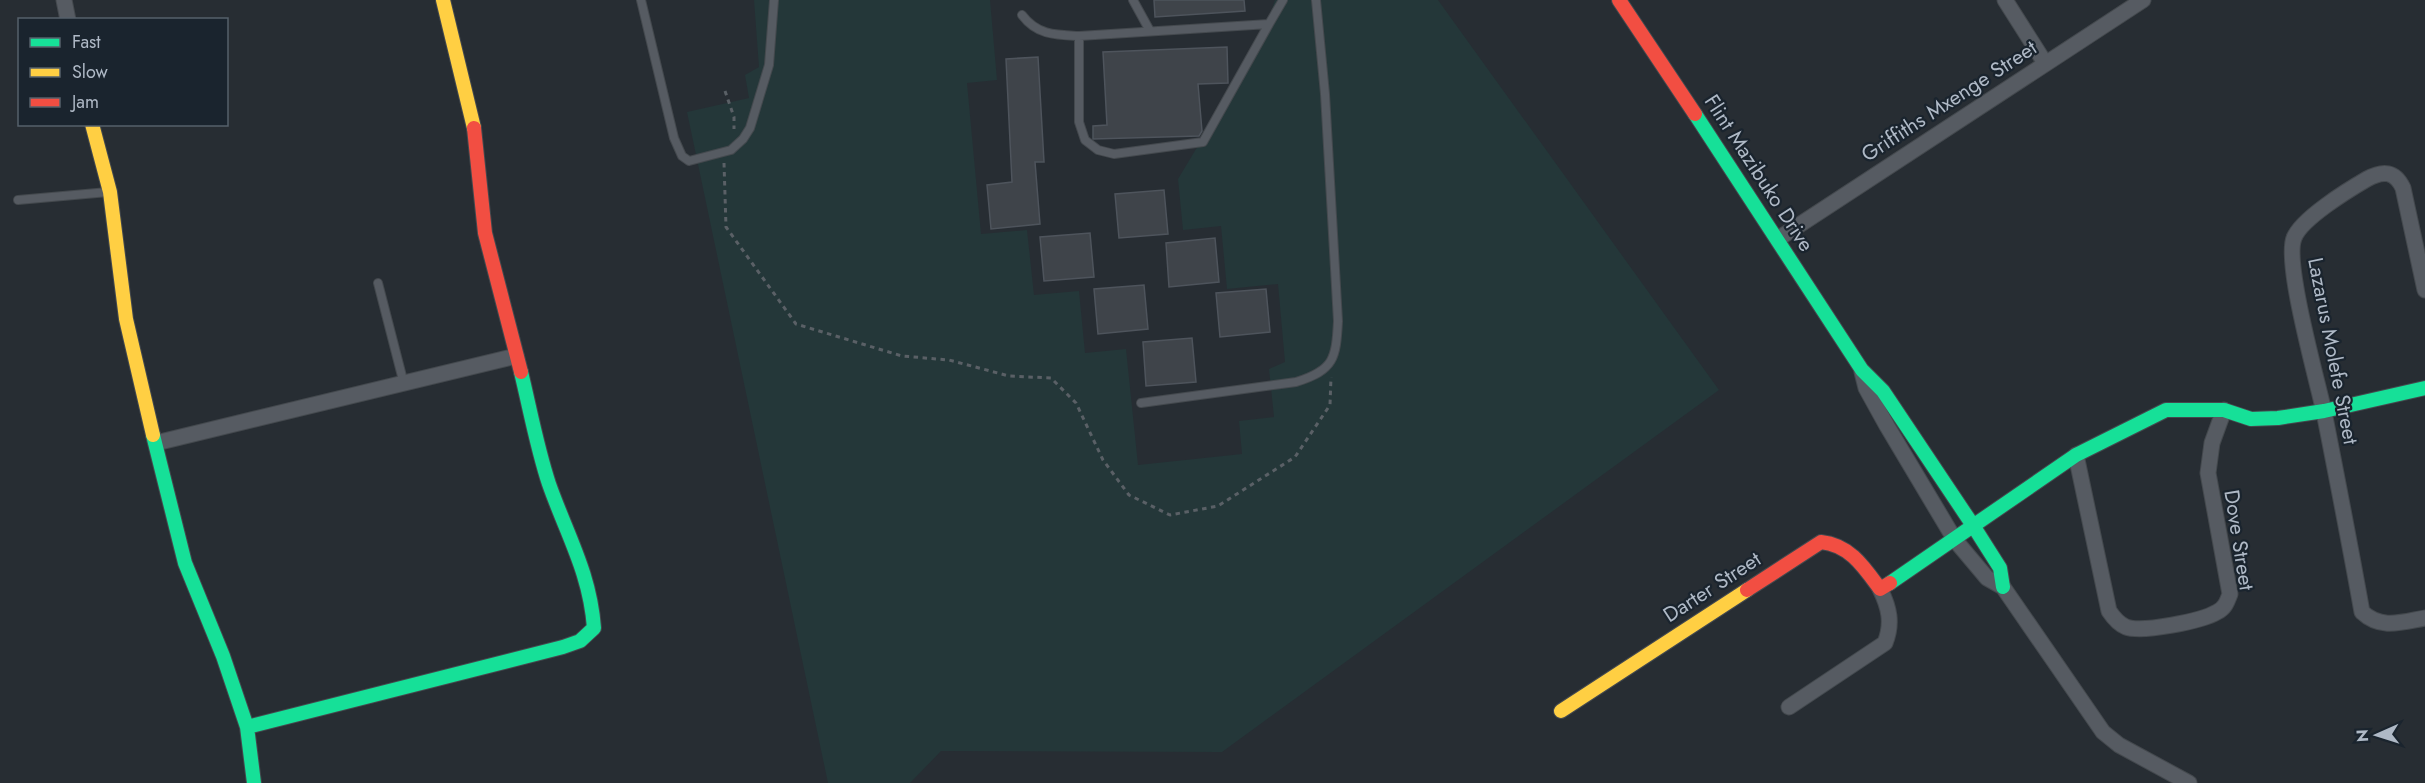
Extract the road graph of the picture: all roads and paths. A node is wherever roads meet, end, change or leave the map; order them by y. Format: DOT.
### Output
graph roads {
  1 [pos="64,0"];
  2 [pos="443,0"];
  3 [pos="641,0"];
  4 [pos="774,0"];
  5 [pos="1133,0"];
  6 [pos="1283,0"];
  7 [pos="1316,0"];
  8 [pos="1619,0"];
  9 [pos="2005,0"];
  10 [pos="2143,0"];
  11 [pos="1022,15"];
  12 [pos="68,18"];
  13 [pos="1269,24"];
  14 [pos="1150,30"];
  15 [pos="1079,36"];
  16 [pos="2045,63"];
  17 [pos="725,91"];
  18 [pos="93,126"];
  19 [pos="724,152"];
  20 [pos="110,192"];
  21 [pos="18,200"];
  22 [pos="1778,238"];
  23 [pos="378,283"];
  24 [pos="2425,290"];
  25 [pos="516,356"];
  26 [pos="1332,360"];
  27 [pos="1862,370"];
  28 [pos="404,384"];
  29 [pos="2425,388"];
  30 [pos="1141,403"];
  31 [pos="2223,410"];
  32 [pos="2324,411"];
  33 [pos="156,444"];
  34 [pos="2076,455"];
  35 [pos="1974,527"];
  36 [pos="1955,540"];
  37 [pos="2003,587"];
  38 [pos="1880,589"];
  39 [pos="2425,618"];
  40 [pos="1789,707"];
  41 [pos="1561,711"];
  42 [pos="247,727"];
  43 [pos="254,783"];
  44 [pos="2189,783"];
  1 -- 12 [label="street"];
  2 -- 25 [label="street"];
  3 -- 19 [label="lane"];
  4 -- 19 [label="lane"];
  5 -- 14 [label="lane"];
  6 -- 13 [label="lane"];
  7 -- 26 [label="lane"];
  8 -- 22 [label="street, Flint Mazibuko Drive"];
  9 -- 16 [label="street"];
  10 -- 16 [label="street, Griffiths Mxenge Street"];
  11 -- 15 [label="lane"];
  13 -- 14 [label="lane"];
  13 -- 15 [label="lane"];
  14 -- 15 [label="lane"];
  16 -- 22 [label="street, Griffiths Mxenge Street"];
  17 -- 19 [label="path"];
  18 -- 20 [label="street"];
  19 -- 26 [label="path"];
  20 -- 21 [label="lane"];
  20 -- 33 [label="street"];
  22 -- 27 [label="street, Flint Mazibuko Drive"];
  23 -- 28 [label="lane"];
  24 -- 32 [label="street, Lazarus Molefe Street"];
  25 -- 28 [label="street"];
  25 -- 42 [label="street"];
  26 -- 30 [label="lane"];
  27 -- 35 [label="street, Flint Mazibuko Drive"];
  27 -- 36 [label="street, Flint Mazibuko Drive"];
  28 -- 33 [label="street"];
  29 -- 32 [label="street"];
  31 -- 32 [label="street"];
  31 -- 34 [label="street"];
  31 -- 34 [label="street, Dove Street"];
  32 -- 39 [label="street, Lazarus Molefe Street"];
  33 -- 42 [label="street"];
  34 -- 35 [label="street"];
  35 -- 36 [label="street"];
  35 -- 37 [label="street, Flint Mazibuko Drive"];
  36 -- 37 [label="street, Flint Mazibuko Drive"];
  36 -- 38 [label="street"];
  37 -- 44 [label="street, Flint Mazibuko Drive"];
  38 -- 40 [label="street, Darter Street"];
  38 -- 41 [label="street, Darter Street"];
  42 -- 43 [label="street"];
}
